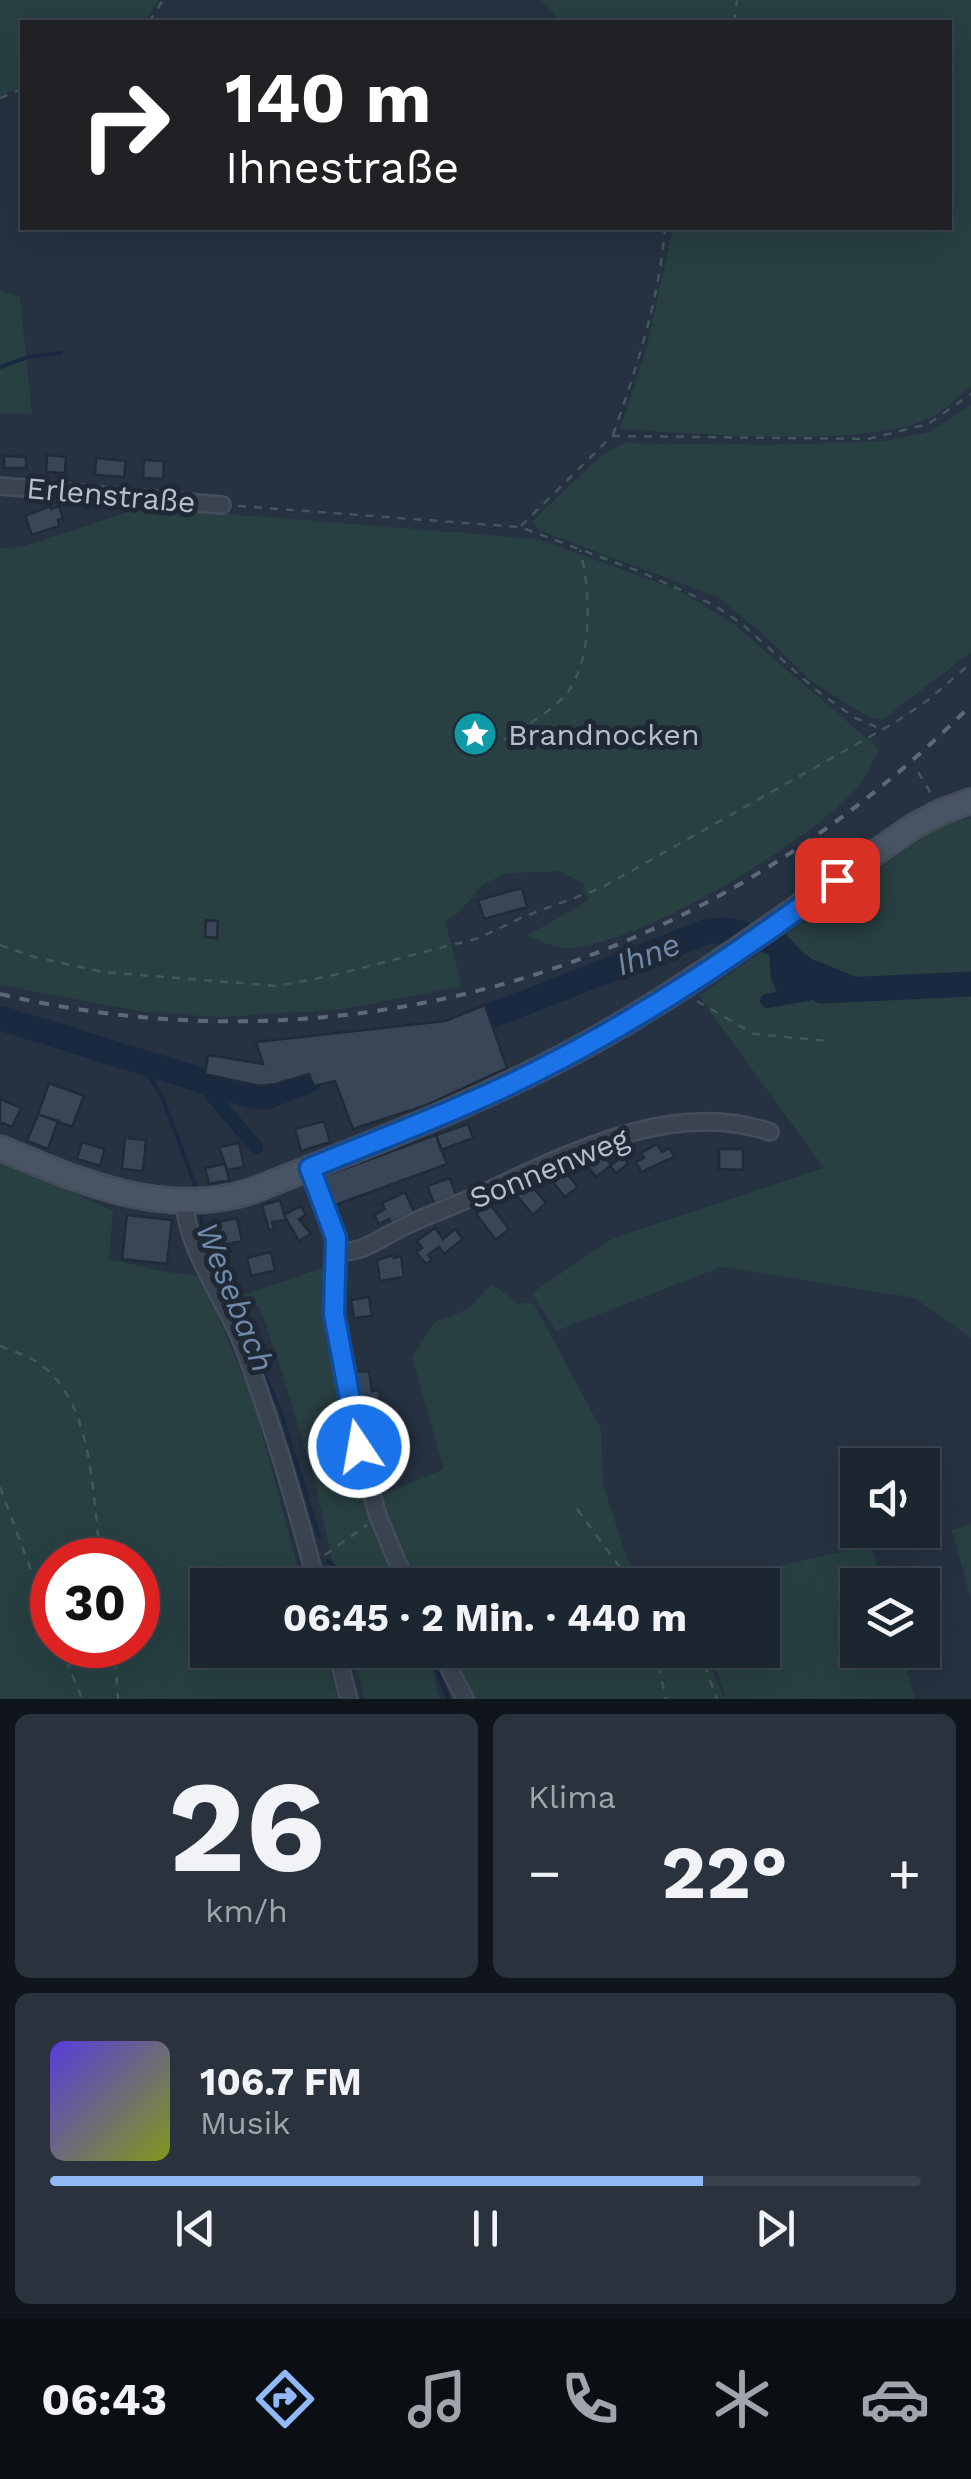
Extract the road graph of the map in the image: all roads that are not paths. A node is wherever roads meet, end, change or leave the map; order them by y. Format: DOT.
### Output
graph roads {
  1 [pos="0,486"];
  2 [pos="222,504"];
  3 [pos="971,802"];
  4 [pos="770,1132"];
  5 [pos="0,1148"];
  6 [pos="310,1168"];
  7 [pos="194,1202"];
  8 [pos="336,1252"];
  9 [pos="313,1568"];
  10 [pos="400,1568"];
  11 [pos="340,1668"];
  12 [pos="449,1668"];
  13 [pos="348,1699"];
  14 [pos="465,1699"];
  1 -- 2 [label="street, Erlenstraße"];
  3 -- 6 [label="main road"];
  4 -- 8 [label="street, Sonnenweg"];
  5 -- 7 [label="main road"];
  6 -- 7 [label="main road"];
  6 -- 8 [label="street"];
  7 -- 9 [label="street"];
  8 -- 10 [label="street"];
  11 -- 13 [label="street"];
  12 -- 14 [label="street"];
}
